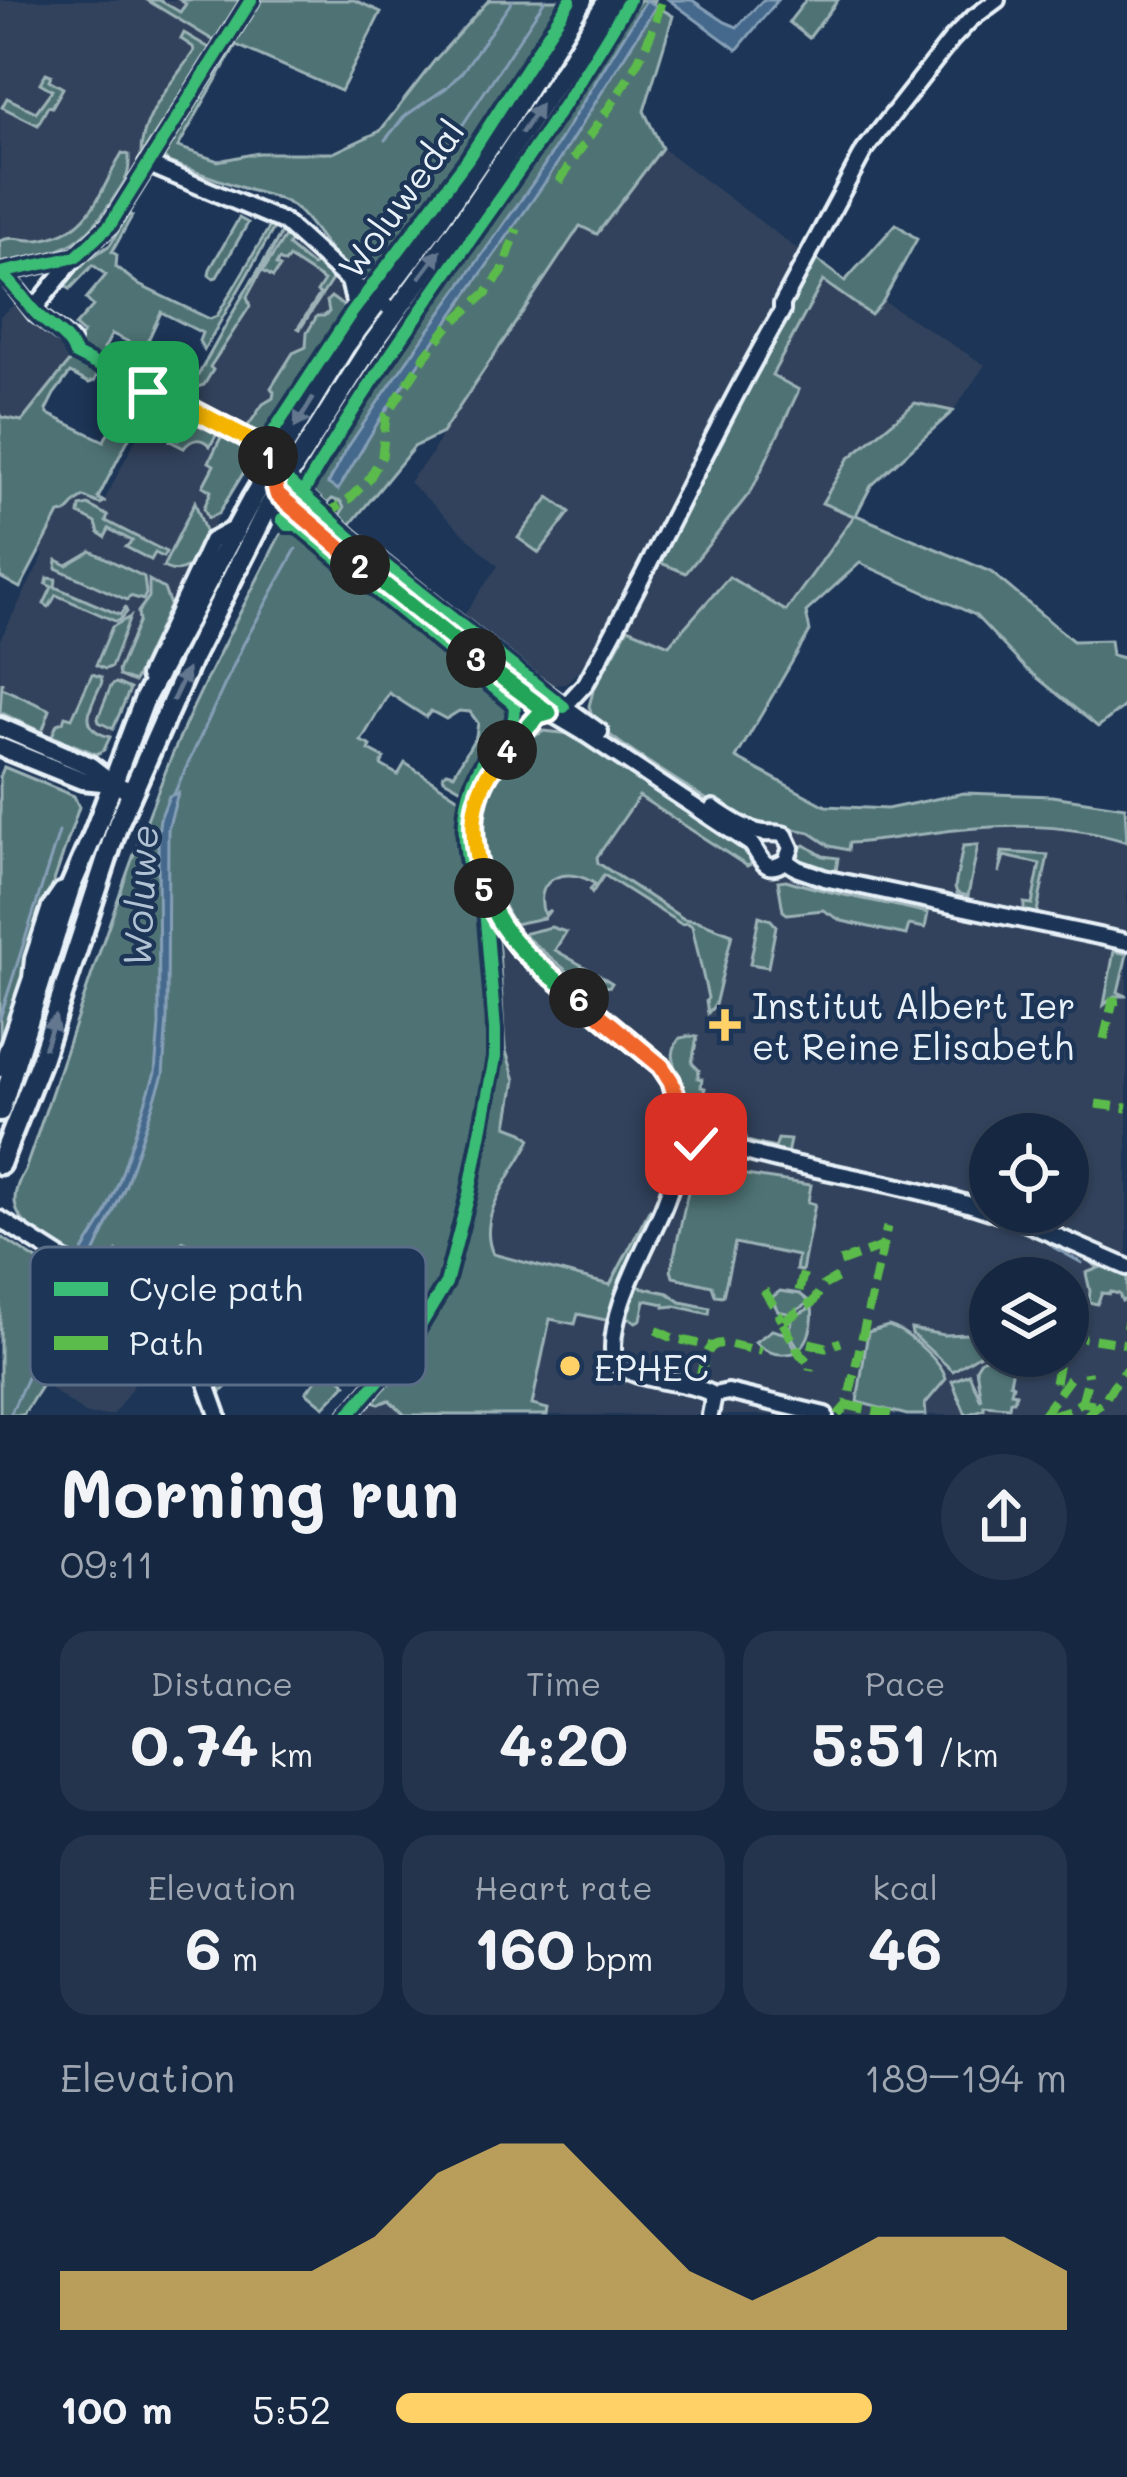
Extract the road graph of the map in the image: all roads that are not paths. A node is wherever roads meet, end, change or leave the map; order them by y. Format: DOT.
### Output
graph roads {
  1 [pos="251,0"];
  2 [pos="582,0"];
  3 [pos="608,0"];
  4 [pos="622,0"];
  5 [pos="997,0"];
  6 [pos="569,63"];
  7 [pos="147,164"];
  8 [pos="76,257"];
  9 [pos="0,273"];
  10 [pos="349,280"];
  11 [pos="386,306"];
  12 [pos="33,310"];
  13 [pos="70,341"];
  14 [pos="345,346"];
  15 [pos="178,402"];
  16 [pos="278,480"];
  17 [pos="564,707"];
  18 [pos="549,713"];
  19 [pos="3,742"];
  20 [pos="112,783"];
  21 [pos="132,792"];
  22 [pos="764,833"];
  23 [pos="756,850"];
  24 [pos="786,861"];
  25 [pos="70,888"];
  26 [pos="1127,941"];
  27 [pos="0,1069"];
  28 [pos="0,1111"];
  29 [pos="681,1114"];
  30 [pos="703,1138"];
  31 [pos="683,1144"];
  32 [pos="0,1164"];
  33 [pos="969,1204"];
  34 [pos="0,1220"];
  35 [pos="1049,1233"];
  36 [pos="43,1247"];
  37 [pos="1127,1267"];
  38 [pos="375,1385"];
  39 [pos="714,1395"];
  40 [pos="823,1414"];
  41 [pos="348,1415"];
  42 [pos="710,1415"];
  1 -- 7 [label="street"];
  2 -- 11 [label="highway, Woluwedal"];
  3 -- 6 [label="highway, Woluwedal"];
  4 -- 6 [label="main road, Woluwedal"];
  5 -- 17 [label="street"];
  11 -- 6 [label="highway, Woluwedal, one-way"];
  7 -- 8 [label="street"];
  7 -- 10 [label="street"];
  8 -- 9 [label="street"];
  8 -- 12 [label="street"];
  9 -- 12 [label="street"];
  10 -- 11 [label="street"];
  10 -- 14 [label="street"];
  11 -- 14 [label="highway, Woluwedal"];
  11 -- 16 [label="highway, Woluwedal"];
  12 -- 13 [label="street"];
  14 -- 16 [label="highway, Woluwedal, one-way"];
  15 -- 16 [label="street"];
  16 -- 17 [label="street"];
  16 -- 18 [label="street"];
  16 -- 20 [label="highway"];
  21 -- 16 [label="highway, one-way"];
  17 -- 18 [label="street"];
  17 -- 22 [label="street"];
  18 -- 23 [label="street"];
  18 -- 29 [label="street"];
  19 -- 20 [label="main road"];
  20 -- 21 [label="main road"];
  20 -- 25 [label="highway"];
  32 -- 21 [label="highway, one-way"];
  22 -- 23 [label="street"];
  22 -- 24 [label="street"];
  23 -- 24 [label="street"];
  24 -- 26 [label="street"];
  25 -- 27 [label="street"];
  25 -- 28 [label="highway"];
  29 -- 30 [label="street"];
  29 -- 31 [label="street"];
  30 -- 31 [label="street"];
  30 -- 33 [label="street"];
  31 -- 39 [label="street"];
  34 -- 36 [label="street"];
  35 -- 37 [label="street"];
  38 -- 41 [label="street"];
  39 -- 40 [label="street"];
  39 -- 42 [label="street"];
}
